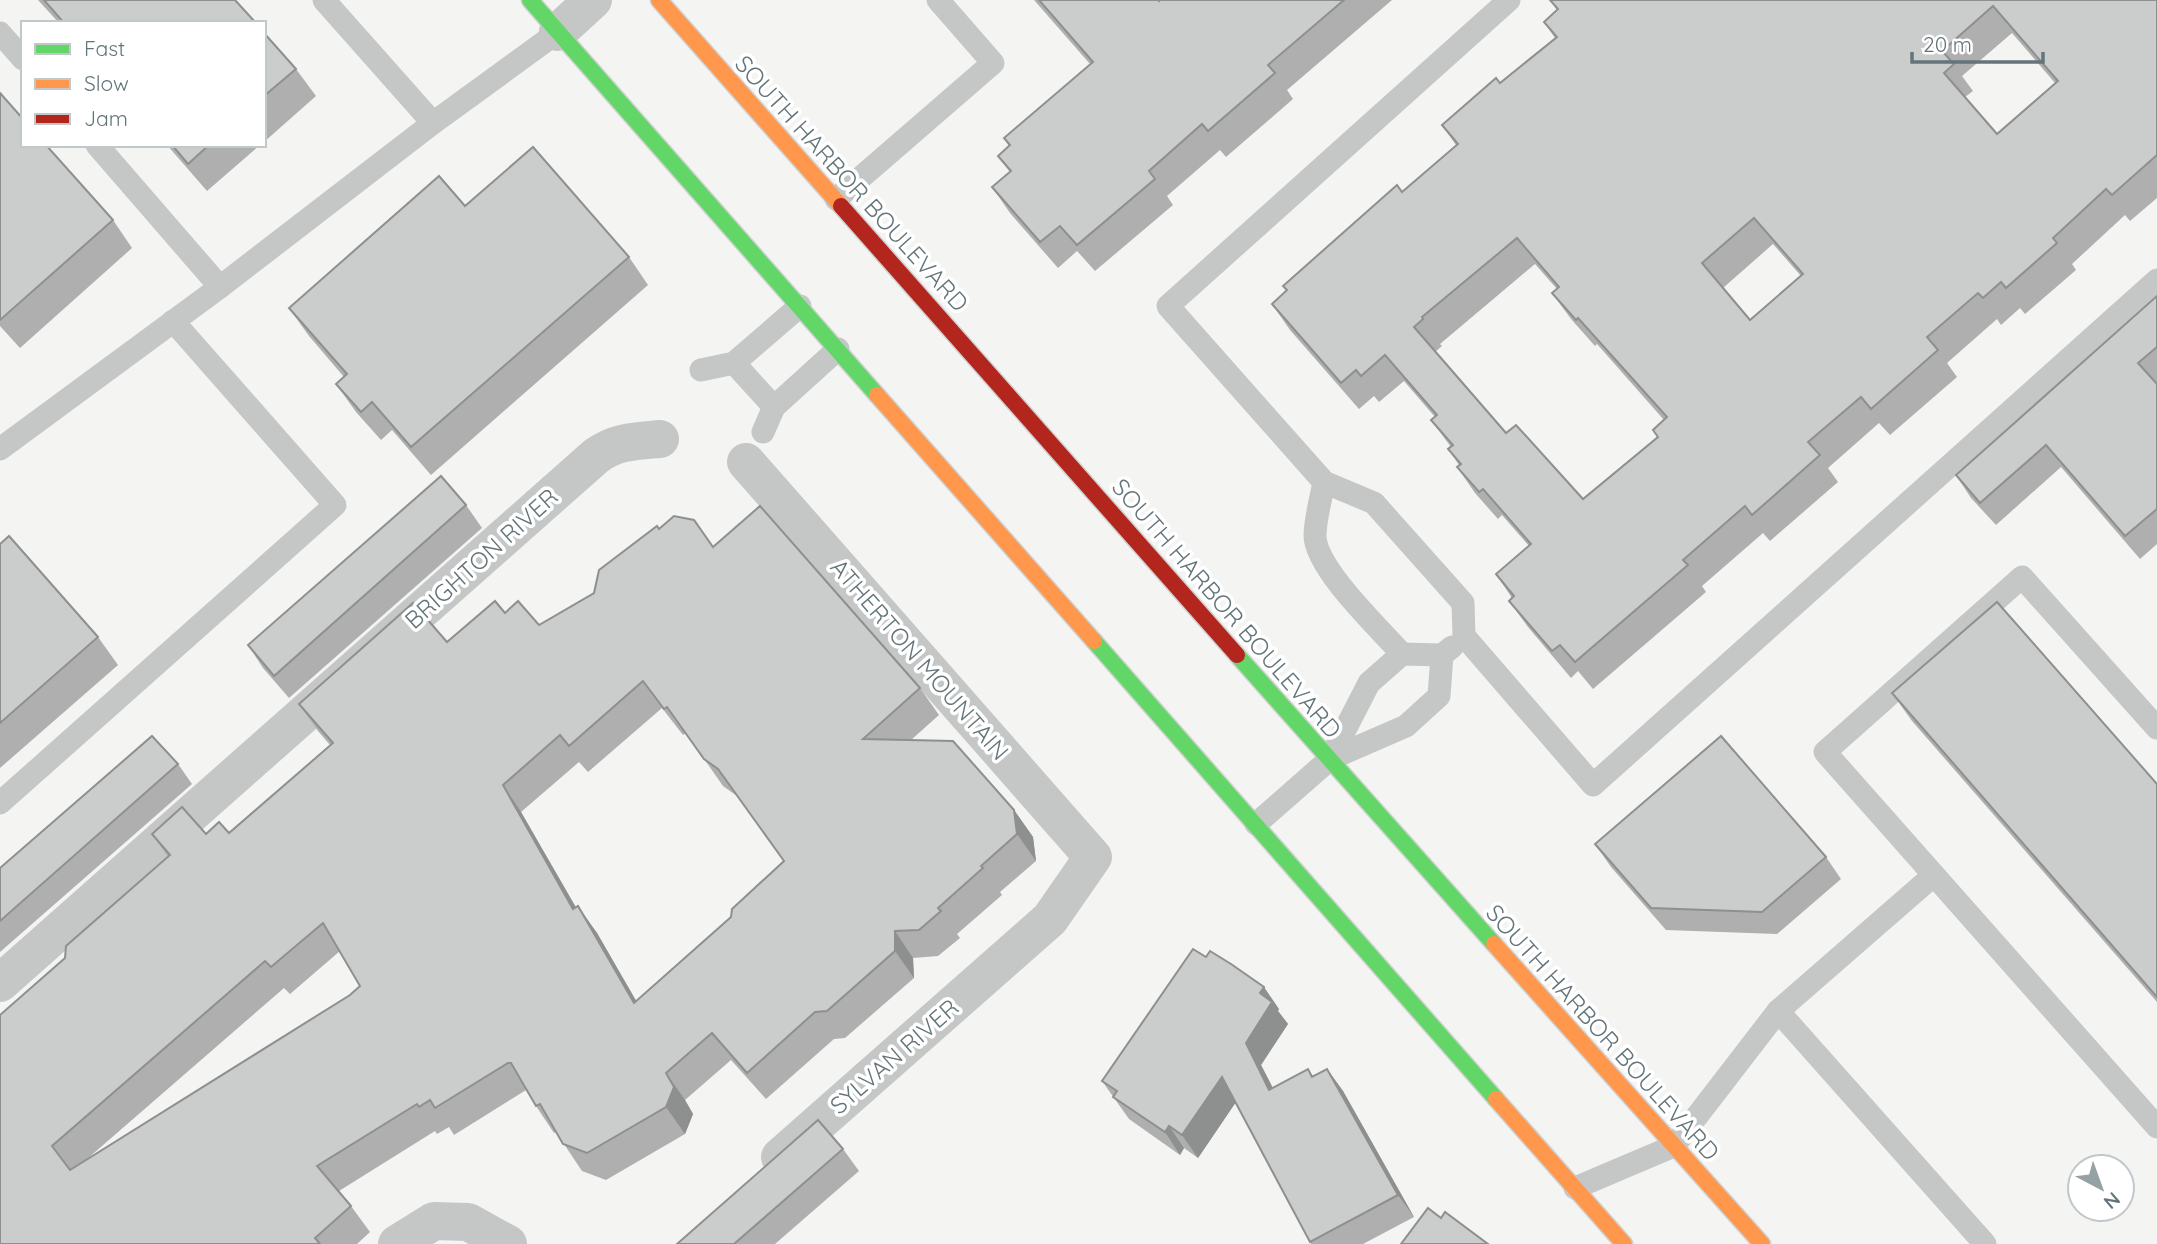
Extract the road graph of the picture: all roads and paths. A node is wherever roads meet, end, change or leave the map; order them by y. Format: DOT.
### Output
graph roads {
  1 [pos="324,0"];
  2 [pos="530,0"];
  3 [pos="593,0"];
  4 [pos="659,0"];
  5 [pos="938,0"];
  6 [pos="1509,0"];
  7 [pos="558,32"];
  8 [pos="0,33"];
  9 [pos="21,57"];
  10 [pos="433,123"];
  11 [pos="99,147"];
  12 [pos="836,199"];
  13 [pos="2157,280"];
  14 [pos="220,287"];
  15 [pos="800,306"];
  16 [pos="173,321"];
  17 [pos="838,349"];
  18 [pos="734,363"];
  19 [pos="701,370"];
  20 [pos="774,407"];
  21 [pos="660,439"];
  22 [pos="2,443"];
  23 [pos="754,447"];
  24 [pos="1324,482"];
  25 [pos="1464,636"];
  26 [pos="1402,654"];
  27 [pos="1442,655"];
  28 [pos="2157,728"];
  29 [pos="1330,759"];
  30 [pos="0,803"];
  31 [pos="1256,824"];
  32 [pos="1094,857"];
  33 [pos="1934,875"];
  34 [pos="0,983"];
  35 [pos="1778,1012"];
  36 [pos="2157,1127"];
  37 [pos="1674,1146"];
  38 [pos="753,1181"];
  39 [pos="1575,1188"];
  40 [pos="397,1244"];
  41 [pos="508,1244"];
  42 [pos="1623,1244"];
  43 [pos="1762,1244"];
  44 [pos="1985,1244"];
  1 -- 10 [label="lane"];
  2 -- 7 [label="main road"];
  3 -- 7 [label="street"];
  4 -- 12 [label="main road, SOUTH HARBOR BOULEVARD"];
  5 -- 12 [label="lane"];
  6 -- 24 [label="lane"];
  7 -- 10 [label="lane"];
  7 -- 15 [label="main road"];
  8 -- 9 [label="lane"];
  10 -- 14 [label="lane"];
  11 -- 14 [label="lane"];
  12 -- 29 [label="main road, SOUTH HARBOR BOULEVARD"];
  13 -- 25 [label="lane"];
  14 -- 16 [label="lane"];
  15 -- 17 [label="main road"];
  15 -- 18 [label="lane"];
  16 -- 22 [label="lane"];
  16 -- 30 [label="lane"];
  17 -- 20 [label="lane"];
  17 -- 31 [label="main road"];
  18 -- 19 [label="lane"];
  18 -- 20 [label="lane"];
  20 -- 23 [label="lane"];
  21 -- 34 [label="street, BRIGHTON RIVER"];
  23 -- 32 [label="street, ATHERTON MOUNTAIN"];
  24 -- 25 [label="lane"];
  24 -- 26 [label="lane"];
  25 -- 27 [label="lane"];
  26 -- 27 [label="lane"];
  26 -- 29 [label="lane"];
  27 -- 29 [label="lane"];
  28 -- 33 [label="lane"];
  29 -- 31 [label="lane"];
  29 -- 37 [label="main road, SOUTH HARBOR BOULEVARD"];
  31 -- 39 [label="main road"];
  32 -- 38 [label="street, SYLVAN RIVER"];
  33 -- 35 [label="lane"];
  33 -- 36 [label="lane"];
  35 -- 37 [label="lane"];
  35 -- 44 [label="lane"];
  37 -- 39 [label="lane"];
  37 -- 43 [label="main road, SOUTH HARBOR BOULEVARD"];
  39 -- 42 [label="main road"];
  40 -- 41 [label="street"];
}
